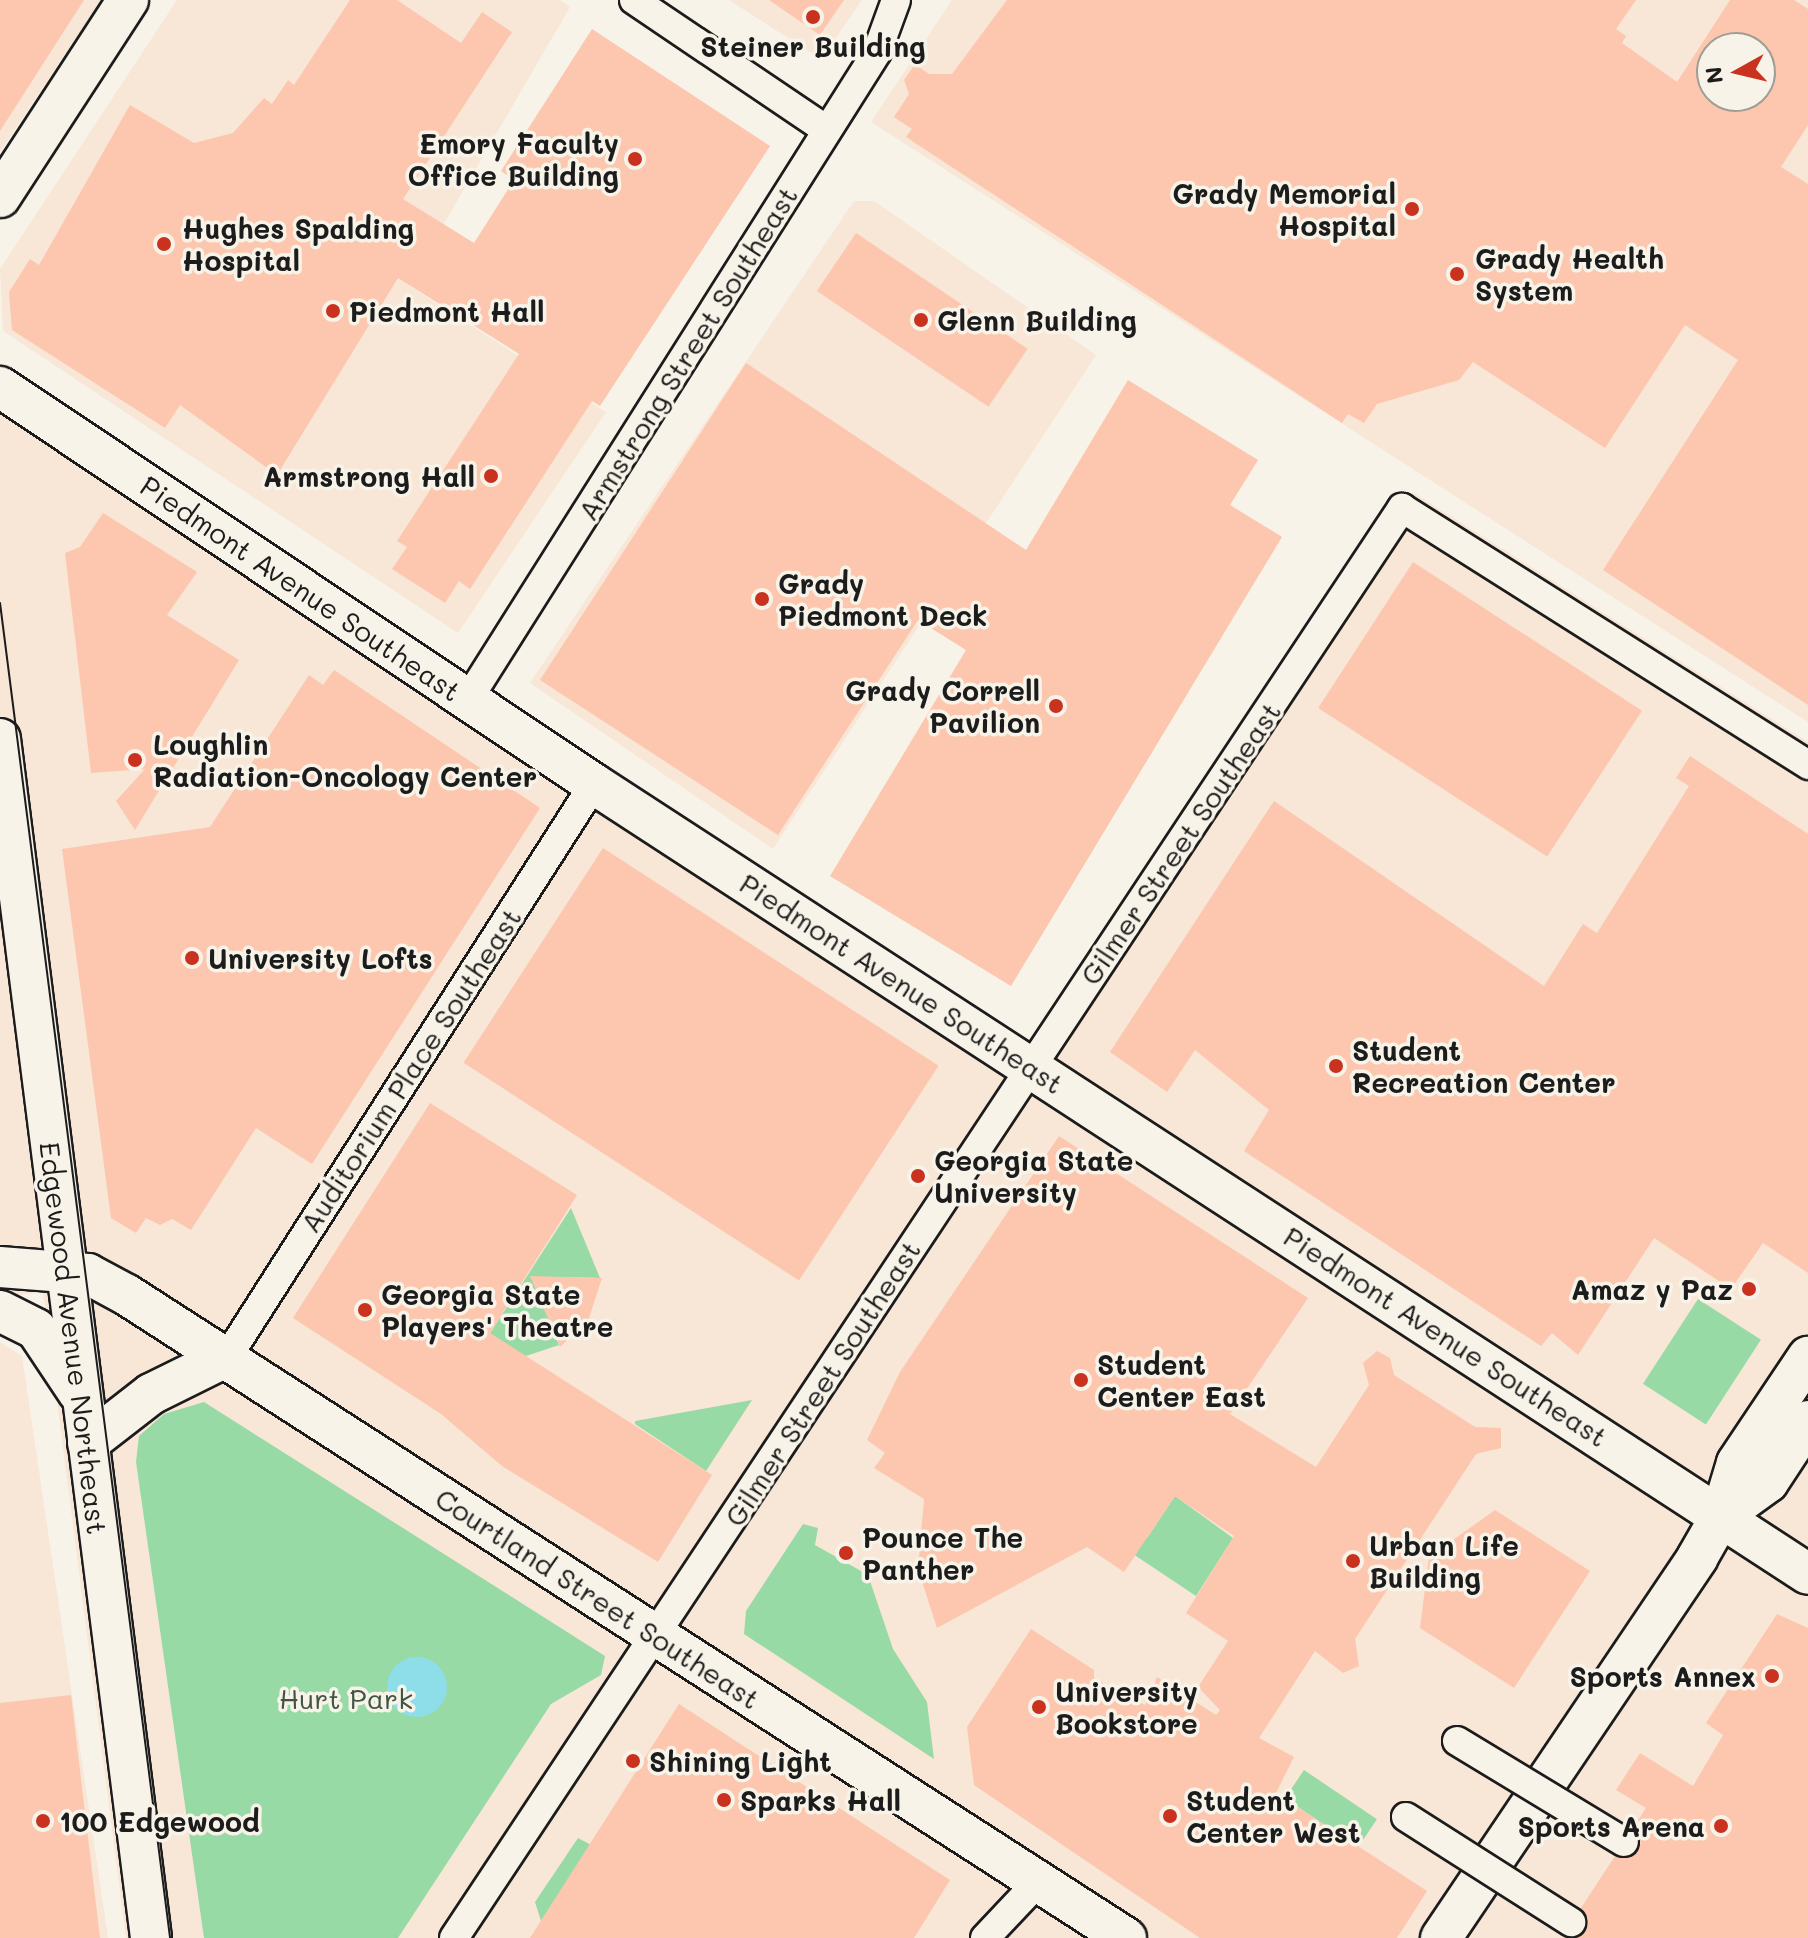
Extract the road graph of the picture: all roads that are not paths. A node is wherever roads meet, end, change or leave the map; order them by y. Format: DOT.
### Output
graph roads {
  1 [pos="128,0"];
  2 [pos="634,0"];
  3 [pos="896,0"];
  4 [pos="827,130"];
  5 [pos="3,186"];
  6 [pos="0,387"];
  7 [pos="467,701"];
  8 [pos="0,739"];
  9 [pos="1808,765"];
  10 [pos="594,784"];
  11 [pos="1031,1063"];
  12 [pos="0,1267"];
  13 [pos="65,1269"];
  14 [pos="0,1311"];
  15 [pos="228,1356"];
  16 [pos="1808,1357"];
  17 [pos="83,1399"];
  18 [pos="1808,1421"];
  19 [pos="88,1443"];
  20 [pos="1721,1516"];
  21 [pos="1808,1574"];
  22 [pos="655,1638"];
  23 [pos="1457,1741"];
  24 [pos="1406,1817"];
  25 [pos="1624,1842"];
  26 [pos="1033,1887"];
  27 [pos="1571,1922"];
  28 [pos="151,1938"];
  29 [pos="454,1938"];
  30 [pos="985,1938"];
  31 [pos="1126,1938"];
  32 [pos="1441,1938"];
  1 -- 5 [label="main road"];
  2 -- 4 [label="street"];
  3 -- 4 [label="street, Armstrong Street Southeast"];
  4 -- 7 [label="street, Armstrong Street Southeast"];
  6 -- 7 [label="main road, Piedmont Avenue Southeast"];
  7 -- 10 [label="main road, Piedmont Avenue Southeast"];
  8 -- 13 [label="main road, Edgewood Avenue Northeast"];
  9 -- 11 [label="street, Gilmer Street Southeast"];
  10 -- 11 [label="main road, Piedmont Avenue Southeast"];
  10 -- 15 [label="street, Auditorium Place Southeast"];
  11 -- 20 [label="main road, Piedmont Avenue Southeast"];
  11 -- 22 [label="street, Gilmer Street Southeast"];
  12 -- 13 [label="main road, Courtland Street Southeast"];
  13 -- 15 [label="main road, Courtland Street Southeast"];
  13 -- 17 [label="main road, Edgewood Avenue Northeast"];
  14 -- 17 [label="main road"];
  15 -- 19 [label="main road"];
  15 -- 22 [label="main road, Courtland Street Southeast"];
  16 -- 20 [label="main road"];
  17 -- 19 [label="main road, Edgewood Avenue Northeast"];
  18 -- 20 [label="main road"];
  19 -- 28 [label="main road, Edgewood Avenue Northeast"];
  20 -- 21 [label="main road, Piedmont Avenue Southeast"];
  20 -- 32 [label="main road"];
  22 -- 29 [label="street, Gilmer Street Southeast"];
  22 -- 31 [label="main road, Courtland Street Southeast"];
  23 -- 25 [label="street, bridge"];
  24 -- 27 [label="street, bridge"];
  26 -- 30 [label="street"];
}
